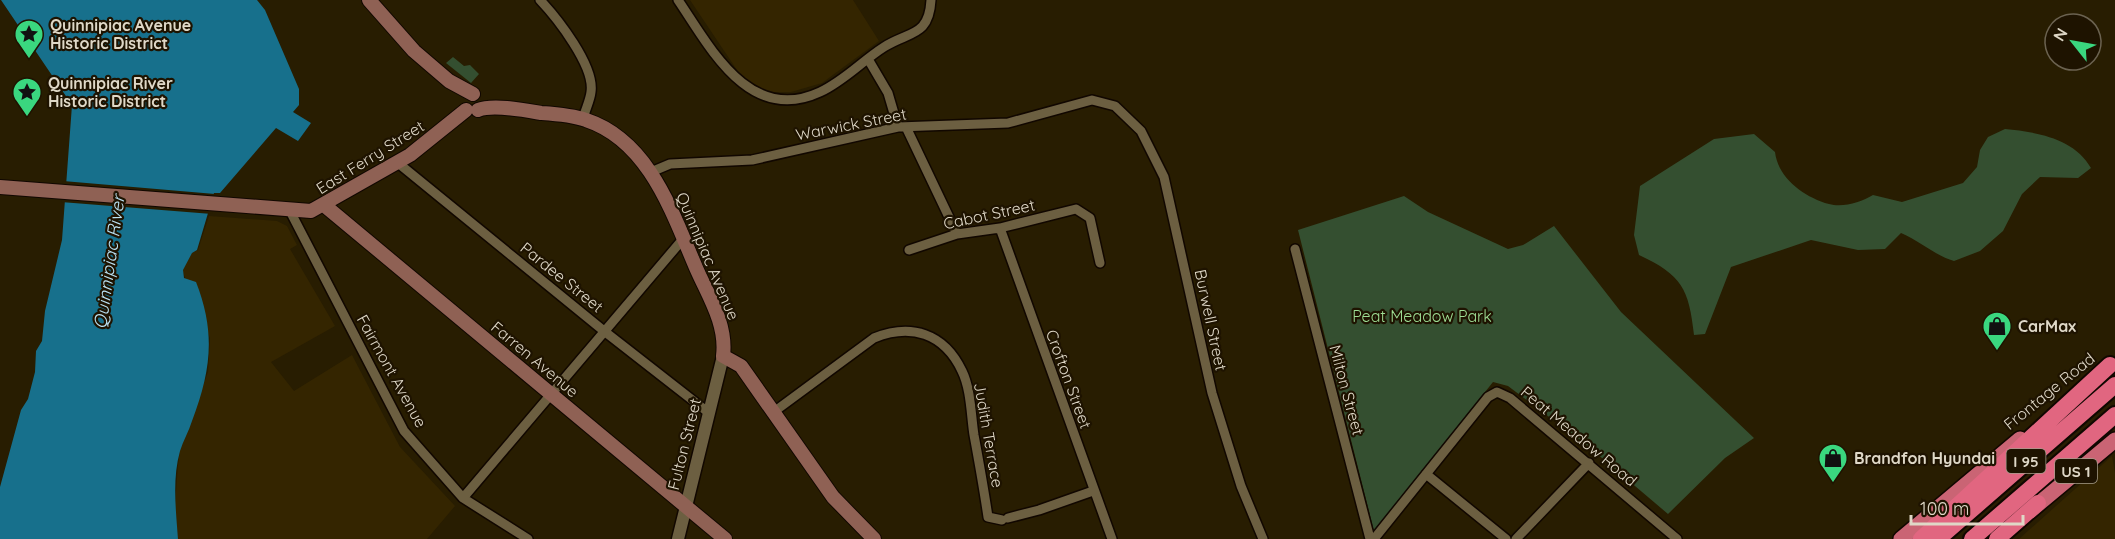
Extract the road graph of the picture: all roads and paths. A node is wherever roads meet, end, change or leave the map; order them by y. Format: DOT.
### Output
graph roads {
  1 [pos="369,0"];
  2 [pos="540,0"];
  3 [pos="678,0"];
  4 [pos="931,0"];
  5 [pos="868,59"];
  6 [pos="472,103"];
  7 [pos="1124,113"];
  8 [pos="583,119"];
  9 [pos="902,127"];
  10 [pos="398,163"];
  11 [pos="651,172"];
  12 [pos="0,187"];
  13 [pos="324,205"];
  14 [pos="290,211"];
  15 [pos="1000,228"];
  16 [pos="957,234"];
  17 [pos="683,239"];
  18 [pos="1295,249"];
  19 [pos="909,250"];
  20 [pos="1100,263"];
  21 [pos="604,331"];
  22 [pos="723,356"];
  23 [pos="2112,363"];
  24 [pos="2115,385"];
  25 [pos="551,394"];
  26 [pos="775,411"];
  27 [pos="709,412"];
  28 [pos="2115,415"];
  29 [pos="2115,440"];
  30 [pos="1589,463"];
  31 [pos="1426,474"];
  32 [pos="1093,491"];
  33 [pos="463,498"];
  34 [pos="2038,502"];
  35 [pos="686,507"];
  36 [pos="1668,531"];
  37 [pos="528,539"];
  38 [pos="678,539"];
  39 [pos="725,539"];
  40 [pos="874,539"];
  41 [pos="1112,539"];
  42 [pos="1263,539"];
  43 [pos="1372,539"];
  44 [pos="1506,539"];
  45 [pos="1516,539"];
  46 [pos="1660,539"];
  47 [pos="1677,539"];
  48 [pos="1901,539"];
  49 [pos="1921,539"];
  50 [pos="1938,539"];
  51 [pos="1972,539"];
  52 [pos="1997,539"];
  53 [pos="2003,539"];
  1 -- 6 [label="main road"];
  2 -- 8 [label="street"];
  3 -- 5 [label="street"];
  4 -- 5 [label="street"];
  5 -- 9 [label="street"];
  6 -- 8 [label="main road, Quinnipiac Avenue"];
  6 -- 10 [label="main road, East Ferry Street"];
  7 -- 9 [label="street, Warwick Street"];
  7 -- 42 [label="street, Burwell Street"];
  8 -- 11 [label="main road, Quinnipiac Avenue"];
  9 -- 11 [label="street, Warwick Street"];
  9 -- 16 [label="street"];
  10 -- 13 [label="main road, East Ferry Street"];
  10 -- 21 [label="street, Pardee Street"];
  11 -- 17 [label="main road, Quinnipiac Avenue"];
  12 -- 14 [label="main road, East Ferry Street"];
  13 -- 14 [label="main road, East Ferry Street"];
  13 -- 25 [label="main road, Farren Avenue"];
  14 -- 33 [label="street, Fairmont Avenue"];
  15 -- 16 [label="street, Cabot Street"];
  15 -- 20 [label="street, Cabot Street"];
  15 -- 32 [label="street, Crofton Street"];
  16 -- 19 [label="street, Cabot Street"];
  17 -- 21 [label="street"];
  17 -- 22 [label="main road, Quinnipiac Avenue"];
  18 -- 43 [label="street, Milton Street"];
  21 -- 25 [label="street"];
  21 -- 27 [label="street, Pardee Street"];
  22 -- 26 [label="main road"];
  22 -- 27 [label="street, Fulton Street"];
  23 -- 48 [label="highway, Frontage Road"];
  23 -- 49 [label="highway"];
  24 -- 50 [label="highway, I 95"];
  25 -- 33 [label="street"];
  25 -- 35 [label="main road, Farren Avenue"];
  26 -- 32 [label="street, Judith Terrace"];
  26 -- 40 [label="main road"];
  27 -- 35 [label="street, Fulton Street"];
  28 -- 51 [label="highway, I 95"];
  29 -- 34 [label="highway, US 1"];
  30 -- 31 [label="street, Peat Meadow Road"];
  30 -- 36 [label="street, Peat Meadow Road"];
  30 -- 45 [label="street"];
  31 -- 43 [label="street, Peat Meadow Road"];
  31 -- 44 [label="street"];
  32 -- 41 [label="street, Crofton Street"];
  33 -- 37 [label="street, Fairmont Avenue"];
  34 -- 52 [label="highway"];
  34 -- 53 [label="highway, US 1"];
  35 -- 38 [label="street, Fulton Street"];
  35 -- 39 [label="main road, Farren Avenue"];
  36 -- 46 [label="street"];
  36 -- 47 [label="street, Peat Meadow Road"];
}
